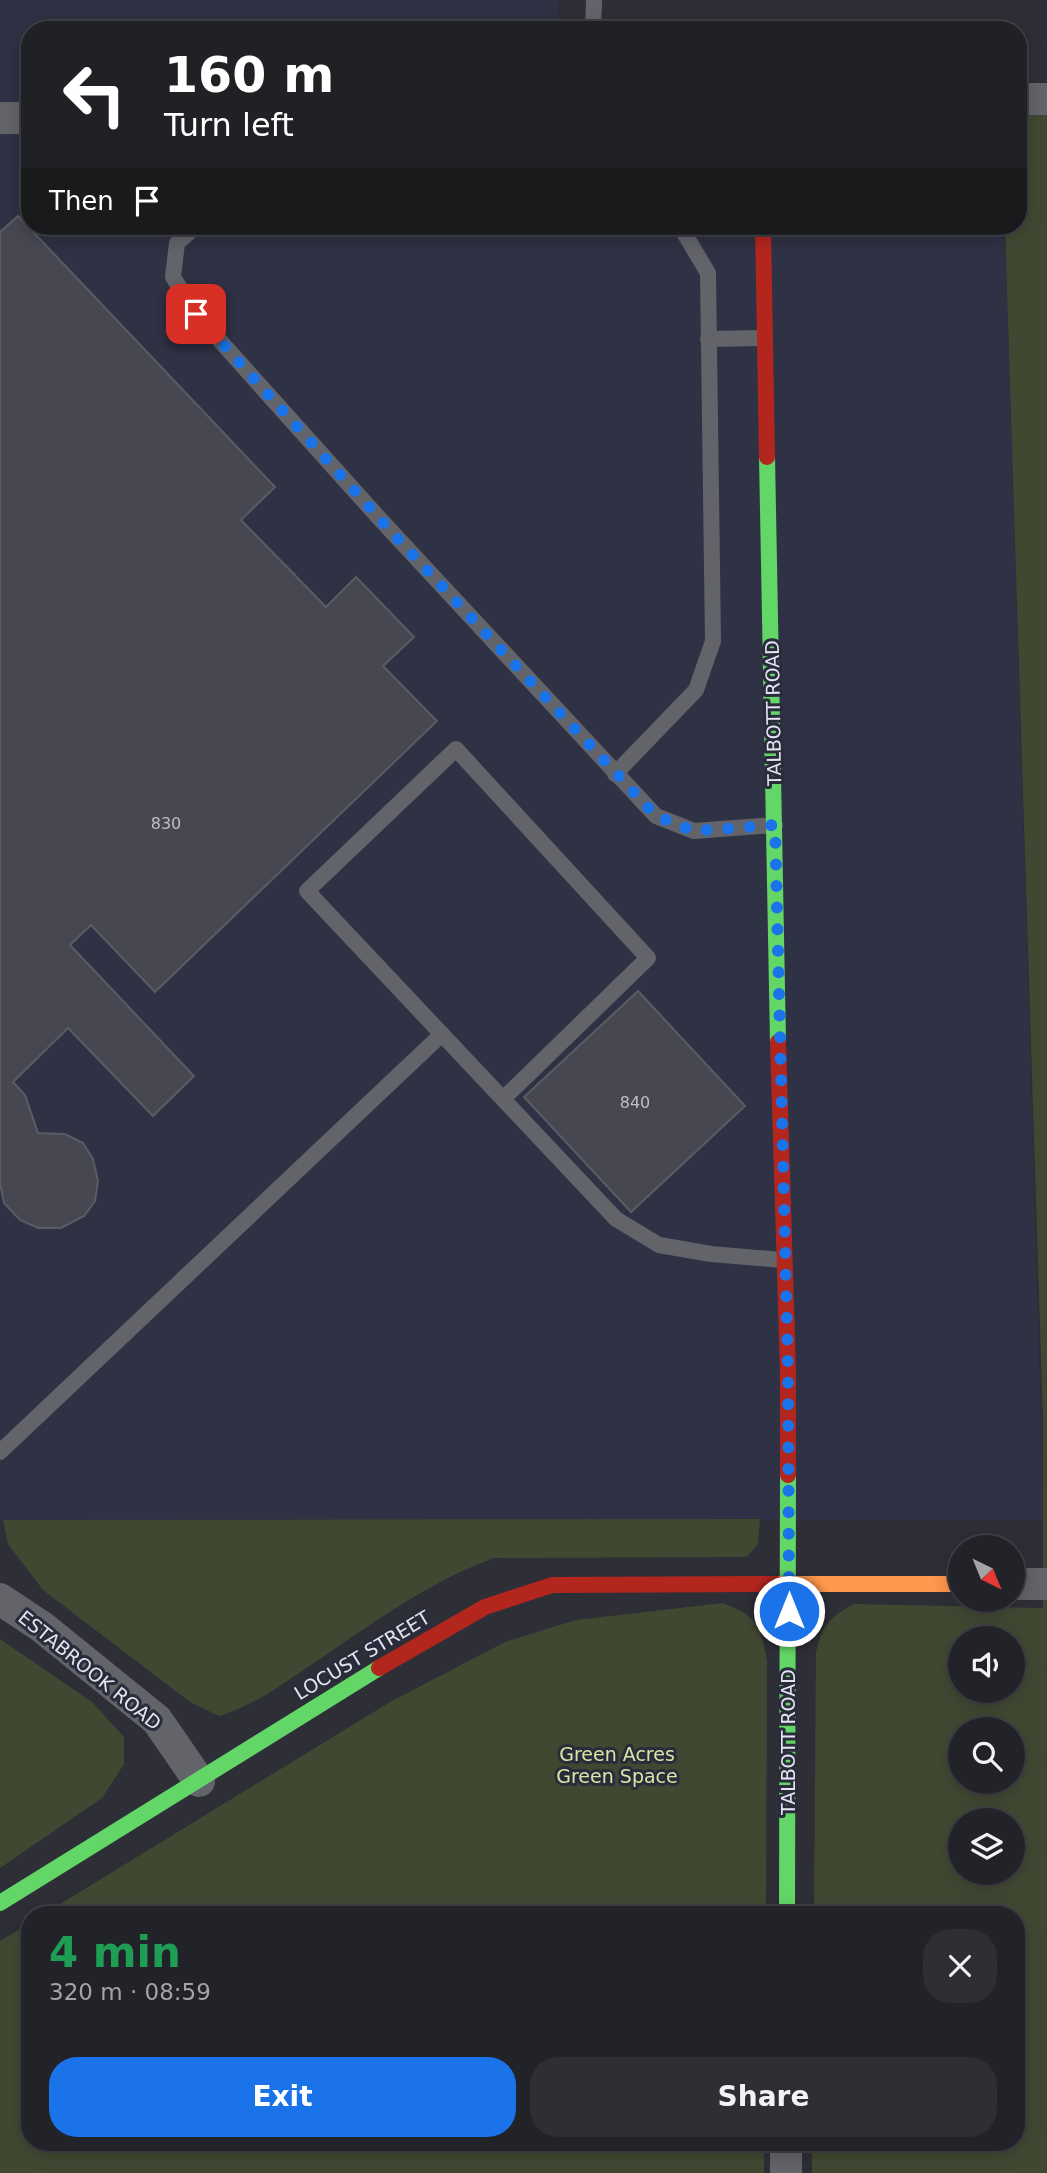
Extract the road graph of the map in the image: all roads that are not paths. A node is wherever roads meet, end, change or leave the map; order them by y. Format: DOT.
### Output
graph roads {
  1 [pos="594,0"];
  2 [pos="593,21"];
  3 [pos="1027,99"];
  4 [pos="1047,99"];
  5 [pos="0,118"];
  6 [pos="21,118"];
  7 [pos="186,235"];
  8 [pos="685,235"];
  9 [pos="763,235"];
  10 [pos="765,338"];
  11 [pos="708,339"];
  12 [pos="615,774"];
  13 [pos="775,825"];
  14 [pos="442,1034"];
  15 [pos="503,1099"];
  16 [pos="786,1261"];
  17 [pos="0,1452"];
  18 [pos="789,1583"];
  19 [pos="948,1584"];
  20 [pos="1026,1584"];
  21 [pos="1047,1584"];
  22 [pos="0,1599"];
  23 [pos="199,1780"];
  24 [pos="0,1903"];
  25 [pos="787,1906"];
  26 [pos="786,2151"];
  27 [pos="786,2173"];
  1 -- 2 [label="lane"];
  3 -- 4 [label="street"];
  5 -- 6 [label="street"];
  7 -- 12 [label="lane"];
  8 -- 11 [label="lane"];
  9 -- 10 [label="street, TALBOTT ROAD"];
  10 -- 11 [label="lane"];
  10 -- 13 [label="street, TALBOTT ROAD"];
  11 -- 12 [label="lane"];
  12 -- 13 [label="lane"];
  13 -- 16 [label="street, TALBOTT ROAD"];
  14 -- 15 [label="lane"];
  14 -- 15 [label="lane"];
  14 -- 17 [label="lane"];
  15 -- 16 [label="lane"];
  16 -- 18 [label="street, TALBOTT ROAD"];
  18 -- 19 [label="street"];
  18 -- 23 [label="street, LOCUST STREET"];
  18 -- 25 [label="street, TALBOTT ROAD"];
  20 -- 21 [label="street"];
  22 -- 23 [label="street, ESTABROOK ROAD"];
  23 -- 24 [label="street, LOCUST STREET"];
  26 -- 27 [label="street"];
}
